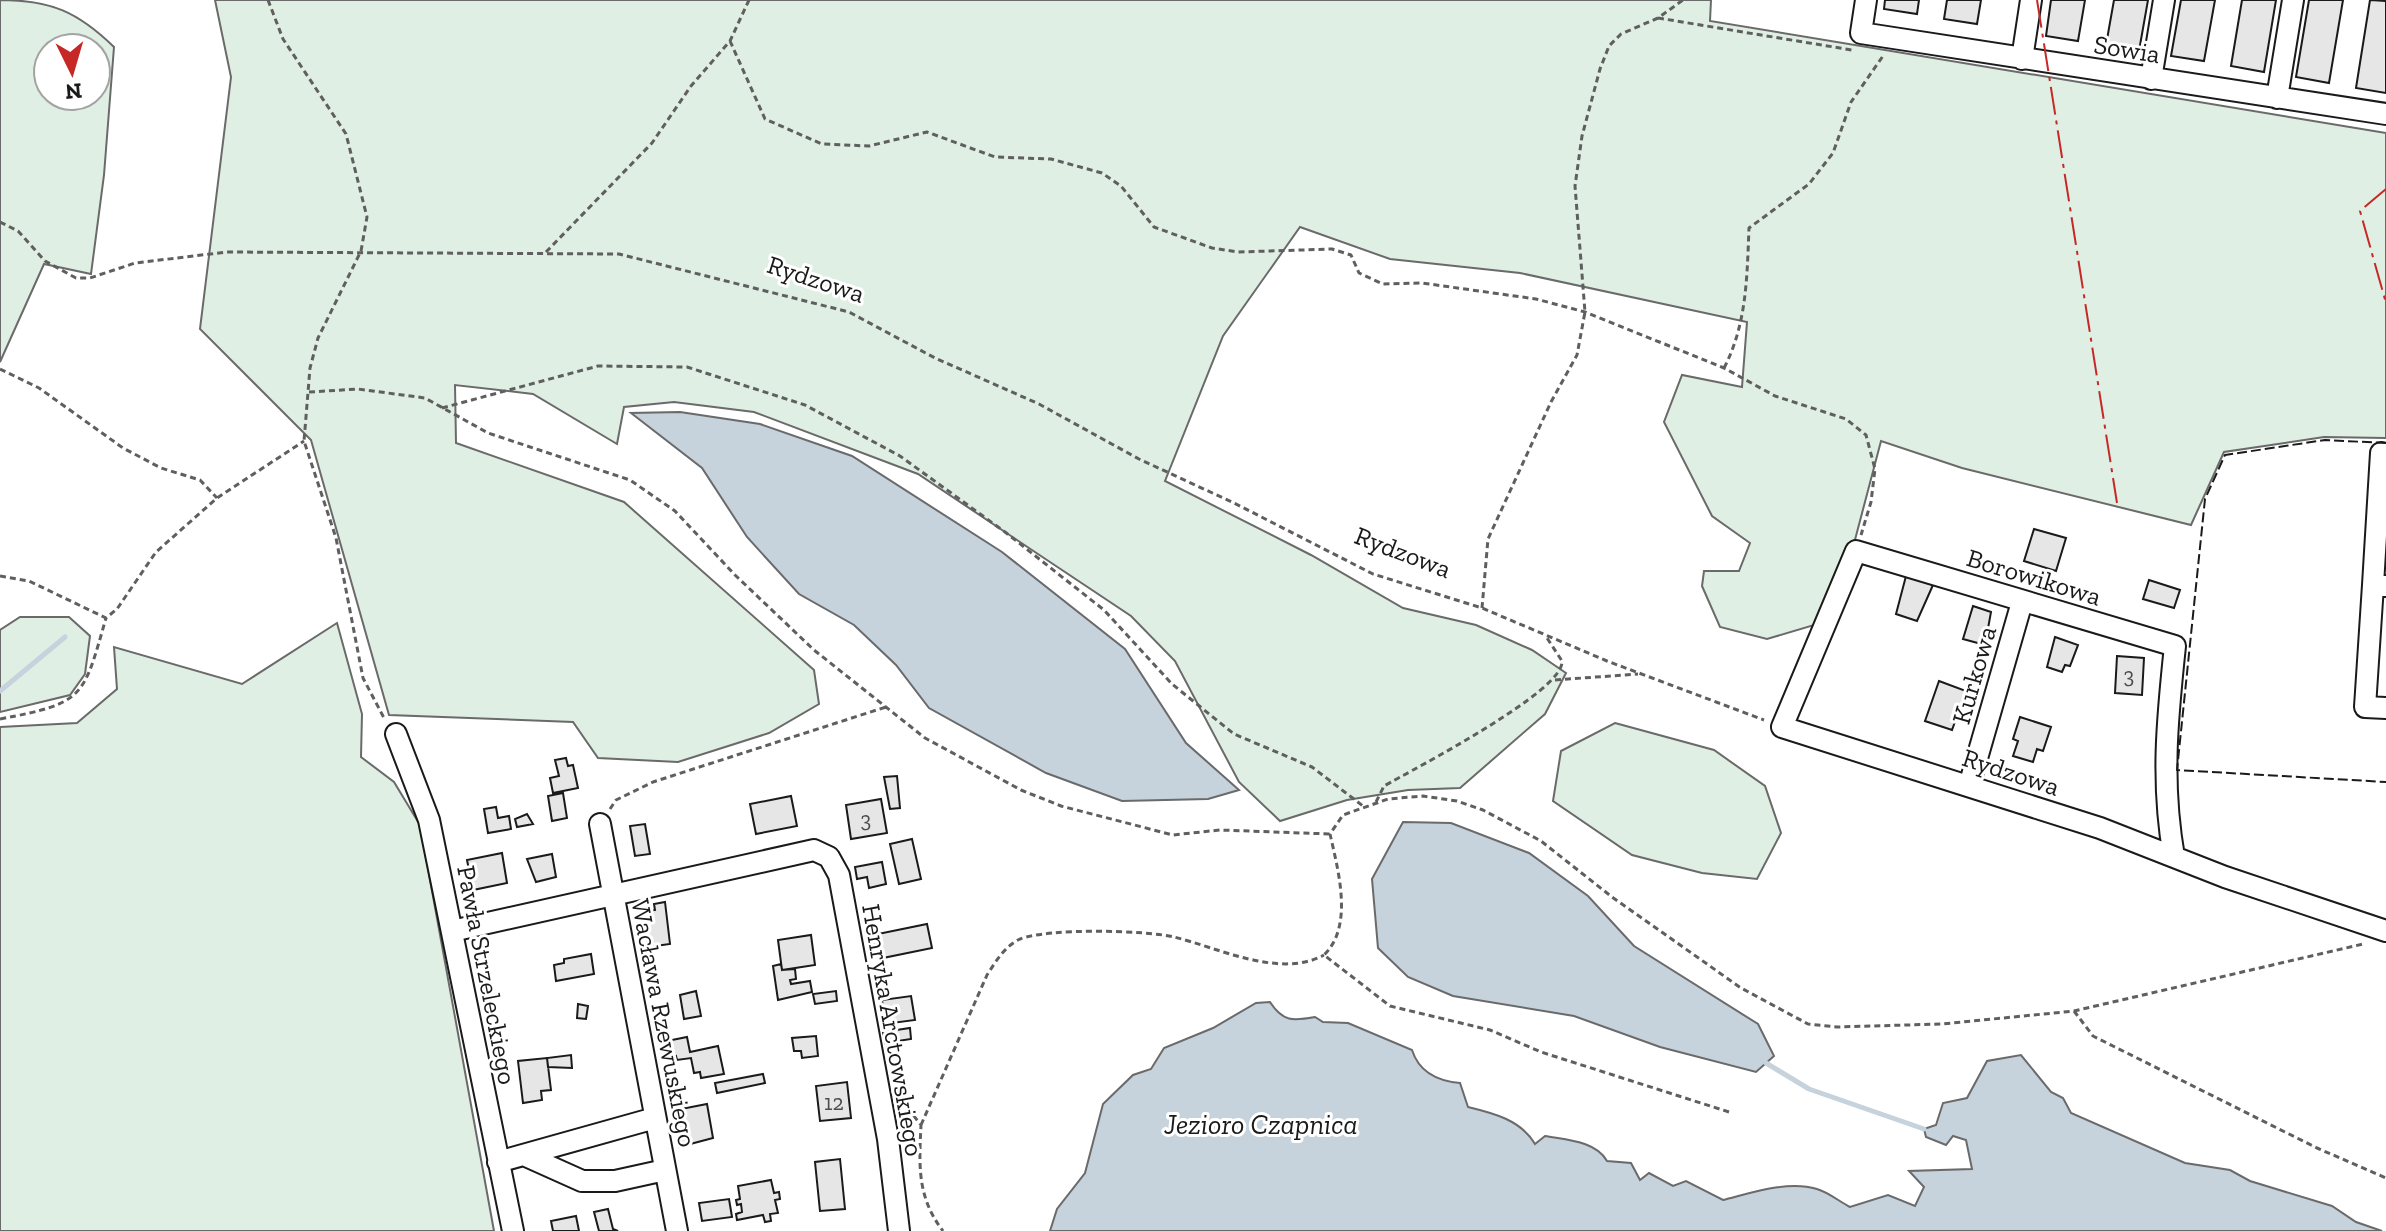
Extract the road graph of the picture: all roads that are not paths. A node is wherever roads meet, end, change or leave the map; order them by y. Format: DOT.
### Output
graph roads {
  1 [pos="1866,0"];
  2 [pos="2031,0"];
  3 [pos="2164,0"];
  4 [pos="2293,0"];
  5 [pos="2022,59"];
  6 [pos="2151,79"];
  7 [pos="2277,98"];
  8 [pos="2386,114"];
  9 [pos="2386,454"];
  10 [pos="2379,586"];
  11 [pos="2022,602"];
  12 [pos="2377,645"];
  13 [pos="2386,708"];
  14 [pos="1782,727"];
  15 [pos="396,734"];
  16 [pos="1969,786"];
  17 [pos="600,824"];
  18 [pos="2174,857"];
  19 [pos="613,898"];
  20 [pos="452,931"];
  21 [pos="2379,936"];
  22 [pos="655,1118"];
  23 [pos="524,1155"];
  24 [pos="498,1162"];
  25 [pos="665,1170"];
  26 [pos="513,1231"];
  27 [pos="677,1231"];
  28 [pos="899,1231"];
  1 -- 5 [label="street, Sowia"];
  2 -- 5 [label="street"];
  3 -- 6 [label="street"];
  4 -- 7 [label="street"];
  5 -- 6 [label="street, Sowia"];
  6 -- 7 [label="street, Sowia"];
  7 -- 8 [label="street, Sowia"];
  9 -- 10 [label="street"];
  10 -- 12 [label="street"];
  11 -- 14 [label="street, Borowikowa"];
  11 -- 16 [label="street, Kurkowa"];
  11 -- 18 [label="street, Borowikowa"];
  12 -- 13 [label="street"];
  14 -- 16 [label="street, Rydzowa"];
  15 -- 20 [label="street, Pawła Strzeleckiego"];
  16 -- 18 [label="street, Rydzowa"];
  17 -- 19 [label="street, Wacława Rzewuskiego"];
  18 -- 21 [label="street, Rydzowa"];
  19 -- 20 [label="street"];
  19 -- 22 [label="street, Wacława Rzewuskiego"];
  19 -- 28 [label="street, Henryka Arctowskiego"];
  20 -- 24 [label="street, Pawła Strzeleckiego"];
  22 -- 23 [label="street"];
  22 -- 25 [label="street, Wacława Rzewuskiego"];
  23 -- 24 [label="street"];
  23 -- 25 [label="street"];
  24 -- 26 [label="street, Pawła Strzeleckiego"];
  25 -- 27 [label="street, Wacława Rzewuskiego"];
}
